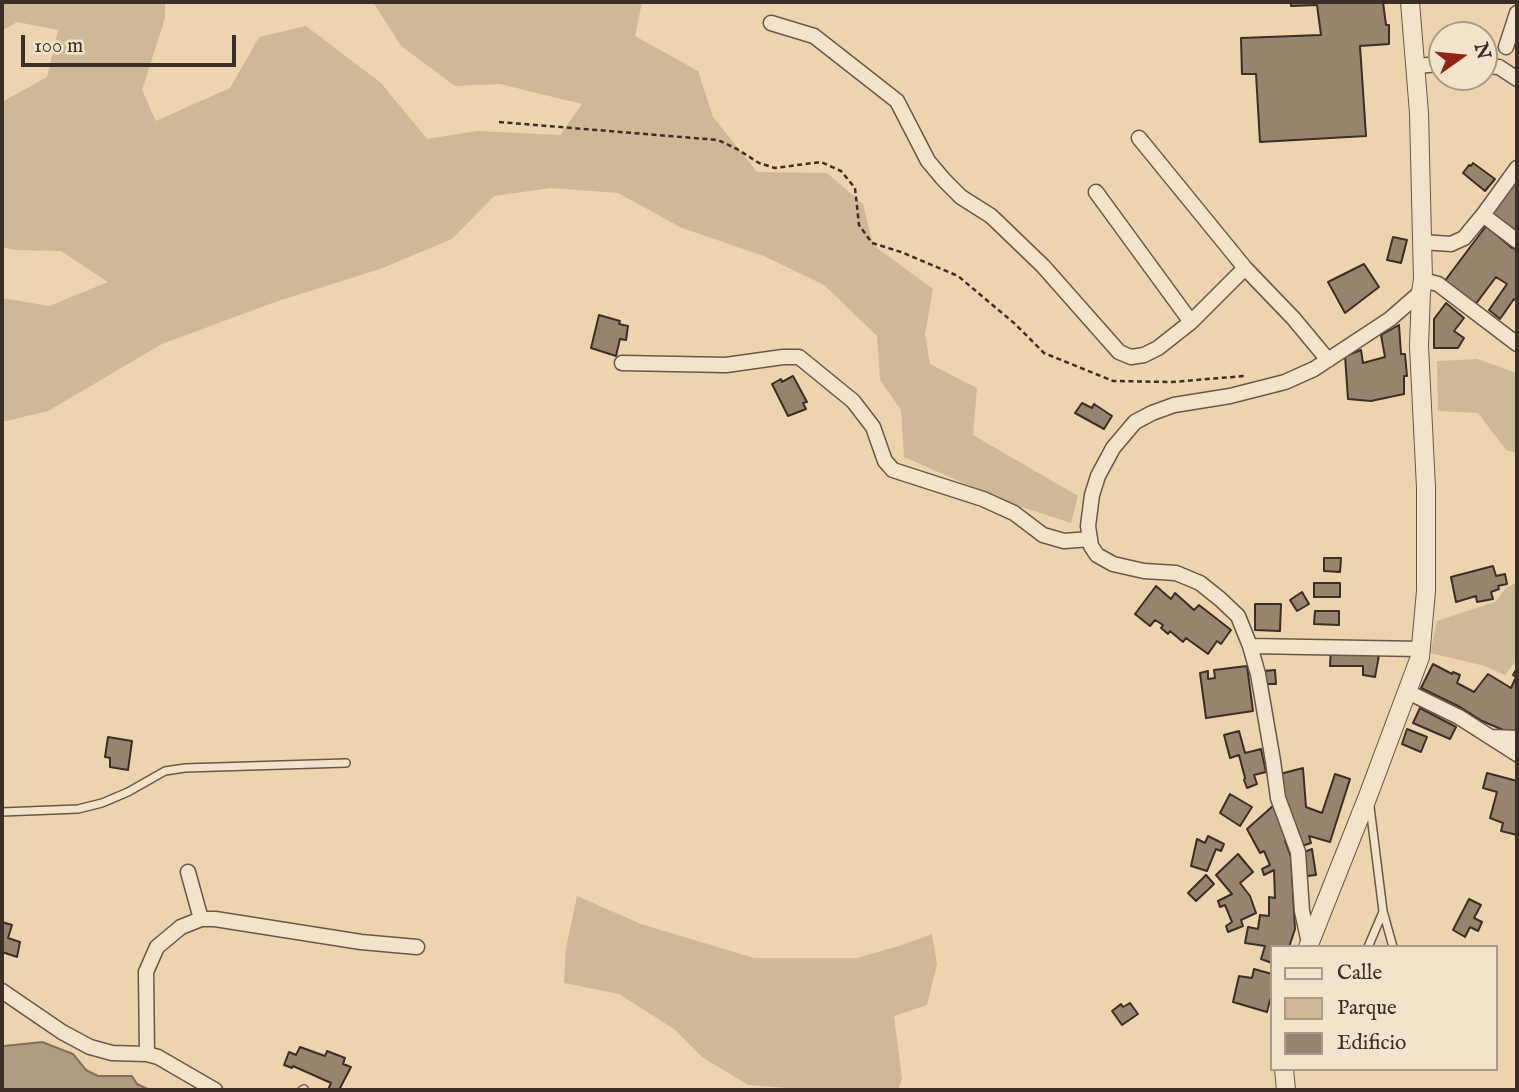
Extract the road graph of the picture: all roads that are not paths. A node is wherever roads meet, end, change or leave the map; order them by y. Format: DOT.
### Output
graph roads {
  1 [pos="1410,2"];
  2 [pos="1517,13"];
  3 [pos="771,23"];
  4 [pos="1506,47"];
  5 [pos="1428,65"];
  6 [pos="1415,66"];
  7 [pos="1498,67"];
  8 [pos="1517,79"];
  9 [pos="1139,138"];
  10 [pos="1517,168"];
  11 [pos="1096,192"];
  12 [pos="1483,215"];
  13 [pos="1517,241"];
  14 [pos="1422,242"];
  15 [pos="1245,268"];
  16 [pos="1422,286"];
  17 [pos="1191,322"];
  18 [pos="1517,344"];
  19 [pos="1328,360"];
  20 [pos="622,363"];
  21 [pos="1090,539"];
  22 [pos="1250,646"];
  23 [pos="1421,649"];
  24 [pos="1408,692"];
  25 [pos="1489,737"];
  26 [pos="1517,738"];
  27 [pos="1517,754"];
  28 [pos="346,763"];
  29 [pos="1368,796"];
  30 [pos="2,812"];
  31 [pos="188,872"];
  32 [pos="1383,911"];
  33 [pos="201,919"];
  34 [pos="1309,945"];
  35 [pos="1369,945"];
  36 [pos="1392,945"];
  37 [pos="417,947"];
  38 [pos="2,991"];
  39 [pos="147,1055"];
  40 [pos="1284,1071"];
  41 [pos="215,1090"];
  42 [pos="1286,1090"];
  1 -- 6 [label="street"];
  2 -- 4 [label="street"];
  3 -- 17 [label="street"];
  5 -- 6 [label="street"];
  6 -- 14 [label="street"];
  7 -- 8 [label="street"];
  9 -- 15 [label="street"];
  10 -- 12 [label="street"];
  11 -- 17 [label="street"];
  12 -- 13 [label="street"];
  12 -- 14 [label="street"];
  14 -- 16 [label="street"];
  15 -- 17 [label="street"];
  15 -- 19 [label="street"];
  16 -- 18 [label="street"];
  16 -- 19 [label="street"];
  16 -- 23 [label="street"];
  19 -- 21 [label="street"];
  20 -- 21 [label="street"];
  21 -- 22 [label="street"];
  22 -- 23 [label="street"];
  22 -- 34 [label="street"];
  23 -- 24 [label="street"];
  24 -- 25 [label="street"];
  24 -- 29 [label="street"];
  25 -- 26 [label="street"];
  25 -- 27 [label="street"];
  28 -- 30 [label="lane"];
  29 -- 32 [label="lane"];
  29 -- 34 [label="street"];
  31 -- 33 [label="street"];
  32 -- 35 [label="lane"];
  32 -- 36 [label="lane"];
  33 -- 37 [label="street"];
  33 -- 39 [label="street"];
  38 -- 39 [label="street"];
  39 -- 41 [label="street"];
  40 -- 42 [label="street"];
}
